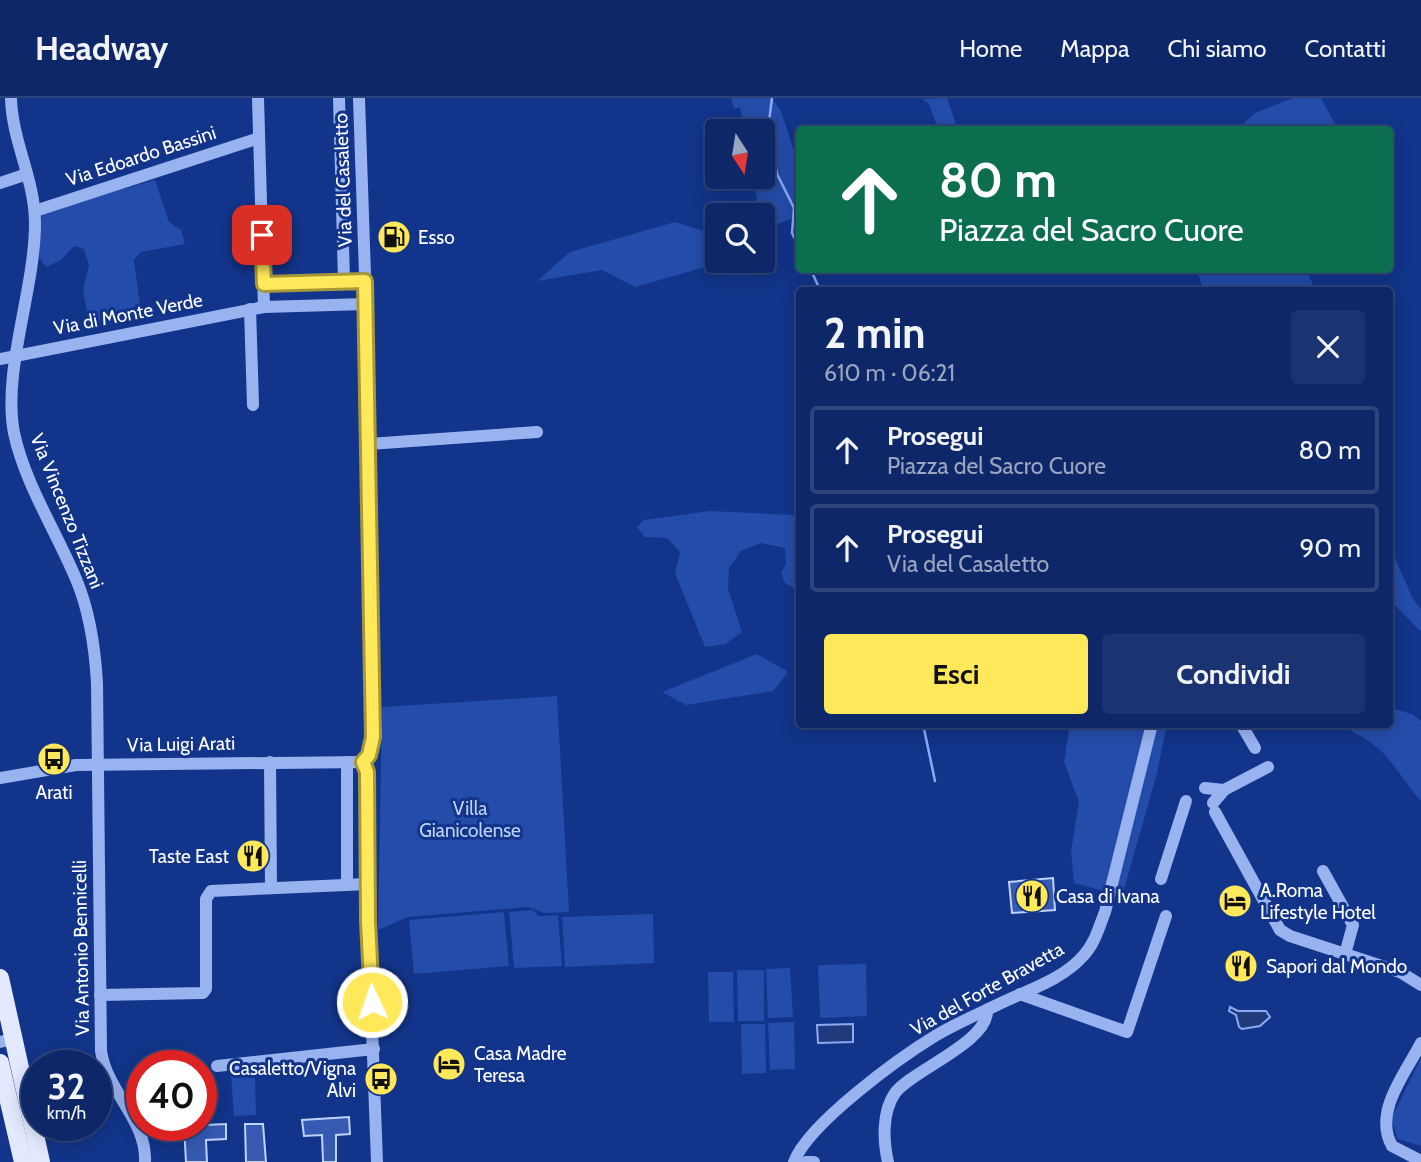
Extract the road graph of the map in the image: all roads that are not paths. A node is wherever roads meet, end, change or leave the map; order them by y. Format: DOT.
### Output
graph roads {
  1 [pos="11,98"];
  2 [pos="258,98"];
  3 [pos="339,98"];
  4 [pos="359,98"];
  5 [pos="259,138"];
  6 [pos="27,174"];
  7 [pos="0,183"];
  8 [pos="35,211"];
  9 [pos="344,281"];
  10 [pos="365,281"];
  11 [pos="264,284"];
  12 [pos="366,304"];
  13 [pos="264,307"];
  14 [pos="250,309"];
  15 [pos="18,355"];
  16 [pos="0,359"];
  17 [pos="253,405"];
  18 [pos="537,432"];
  19 [pos="369,444"];
  20 [pos="1151,728"];
  21 [pos="1243,728"];
  22 [pos="1255,748"];
  23 [pos="270,762"];
  24 [pos="347,762"];
  25 [pos="363,762"];
  26 [pos="98,765"];
  27 [pos="1268,767"];
  28 [pos="0,778"];
  29 [pos="1205,788"];
  30 [pos="1224,790"];
  31 [pos="1186,801"];
  32 [pos="1323,871"];
  33 [pos="1161,879"];
  34 [pos="368,884"];
  35 [pos="347,885"];
  36 [pos="271,887"];
  37 [pos="1166,916"];
  38 [pos="1345,954"];
  39 [pos="0,978"];
  40 [pos="1421,985"];
  41 [pos="1020,993"];
  42 [pos="100,995"];
  43 [pos="987,1010"];
  44 [pos="7,1040"];
  45 [pos="1421,1043"];
  46 [pos="374,1049"];
  47 [pos="0,1063"];
  48 [pos="217,1066"];
  49 [pos="34,1161"];
  50 [pos="1421,1161"];
  51 [pos="145,1162"];
  52 [pos="377,1162"];
  53 [pos="794,1162"];
  54 [pos="806,1162"];
  55 [pos="814,1162"];
  56 [pos="888,1162"];
  1 -- 6 [label="street, Via Vincenzo Tizzani"];
  2 -- 5 [label="street"];
  3 -- 9 [label="street"];
  4 -- 10 [label="street, Via del Casaletto"];
  5 -- 8 [label="street, Via Edoardo Bassini"];
  5 -- 11 [label="street"];
  6 -- 7 [label="street"];
  6 -- 8 [label="street, Via Vincenzo Tizzani"];
  8 -- 15 [label="street, Via Vincenzo Tizzani"];
  9 -- 10 [label="street"];
  9 -- 11 [label="street"];
  10 -- 12 [label="street, Via del Casaletto"];
  11 -- 13 [label="street"];
  12 -- 13 [label="street, Via di Monte Verde"];
  12 -- 19 [label="street, Via del Casaletto"];
  13 -- 14 [label="street, Via di Monte Verde"];
  14 -- 15 [label="street, Via di Monte Verde"];
  14 -- 17 [label="street"];
  15 -- 16 [label="street, Via di Monte Verde"];
  15 -- 26 [label="street, Via Vincenzo Tizzani"];
  18 -- 19 [label="street"];
  19 -- 25 [label="street, Via del Casaletto"];
  20 -- 41 [label="street, Via del Forte Bravetta"];
  21 -- 22 [label="street"];
  23 -- 24 [label="street, Via Luigi Arati"];
  23 -- 26 [label="street, Via Luigi Arati"];
  23 -- 36 [label="street"];
  24 -- 25 [label="street, Via Luigi Arati"];
  24 -- 35 [label="street"];
  25 -- 34 [label="street"];
  26 -- 28 [label="street, Via Luigi Arati"];
  26 -- 42 [label="street, Via Antonio Bennicelli"];
  27 -- 30 [label="street"];
  29 -- 30 [label="street"];
  30 -- 38 [label="street"];
  31 -- 33 [label="street"];
  32 -- 38 [label="street"];
  34 -- 35 [label="street"];
  34 -- 46 [label="street"];
  35 -- 36 [label="street"];
  36 -- 42 [label="street"];
  37 -- 41 [label="street"];
  38 -- 40 [label="street"];
  39 -- 44 [label="main road"];
  41 -- 43 [label="street, Via del Forte Bravetta"];
  42 -- 51 [label="street, Via Antonio Bennicelli"];
  43 -- 53 [label="street, Via del Forte Bravetta"];
  43 -- 56 [label="street"];
  44 -- 49 [label="main road"];
  45 -- 50 [label="street"];
  46 -- 48 [label="street"];
  46 -- 52 [label="street"];
  47 -- 49 [label="main road"];
  54 -- 55 [label="street"];
}
